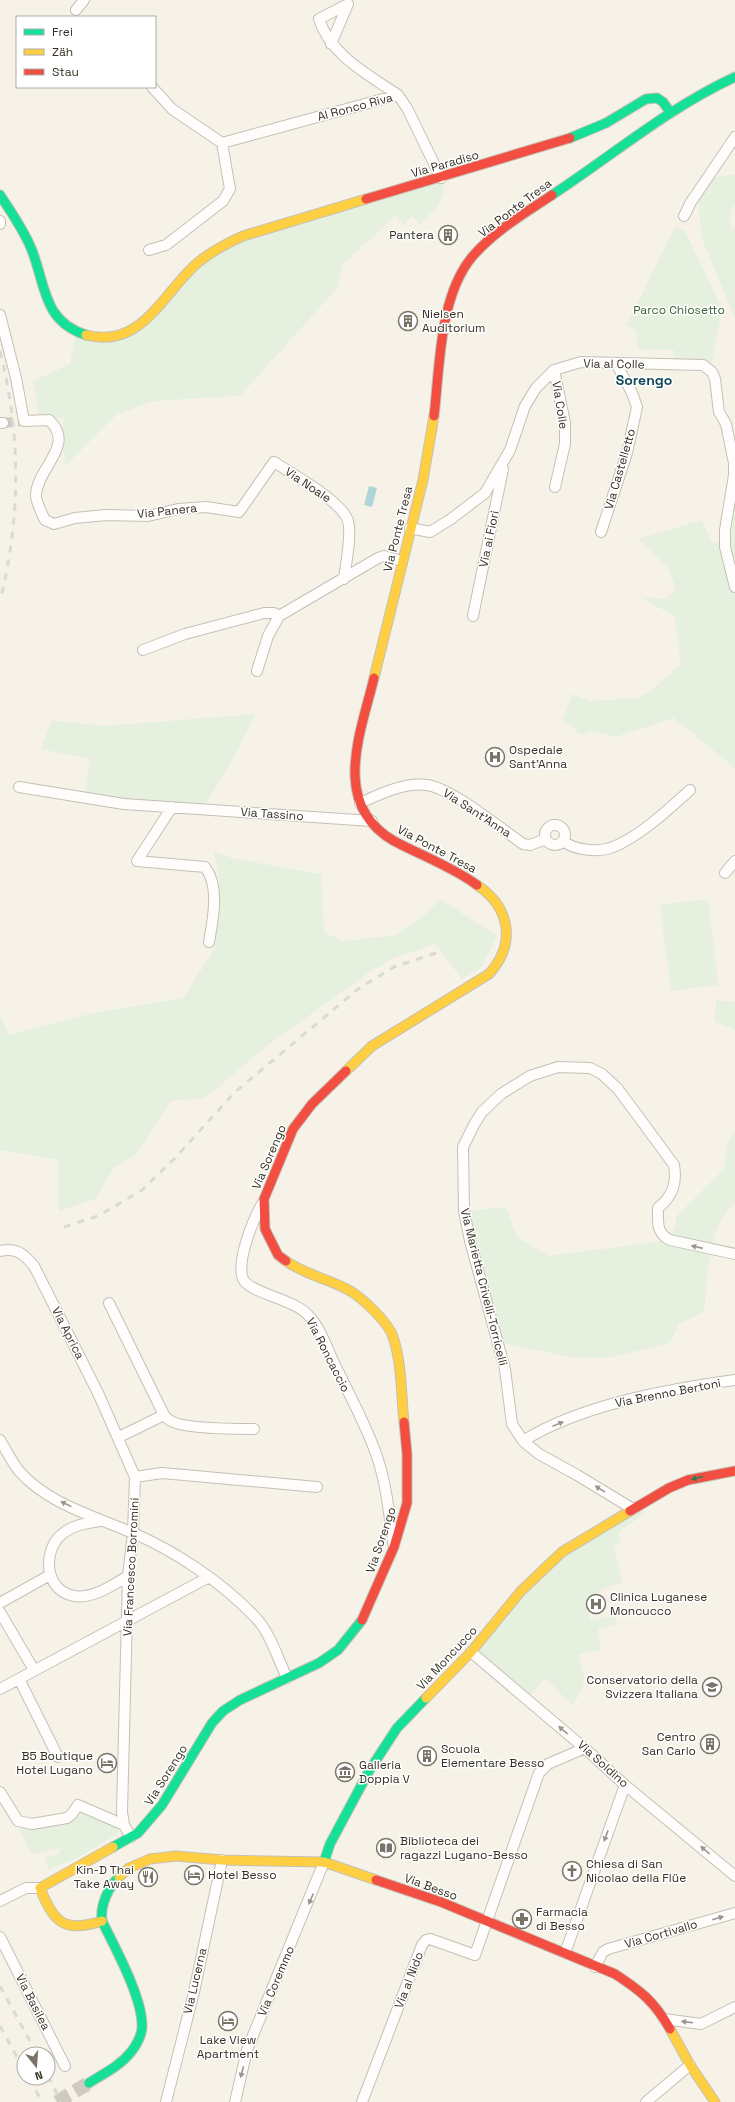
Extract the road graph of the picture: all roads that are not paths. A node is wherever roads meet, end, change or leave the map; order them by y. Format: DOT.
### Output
graph roads {
  1 [pos="84,0"];
  2 [pos="348,2"];
  3 [pos="76,10"];
  4 [pos="332,44"];
  5 [pos="735,77"];
  6 [pos="153,88"];
  7 [pos="398,95"];
  8 [pos="670,112"];
  9 [pos="735,137"];
  10 [pos="222,143"];
  11 [pos="441,178"];
  12 [pos="0,195"];
  13 [pos="684,216"];
  14 [pos="0,221"];
  15 [pos="0,224"];
  16 [pos="149,250"];
  17 [pos="0,316"];
  18 [pos="616,363"];
  19 [pos="554,370"];
  20 [pos="730,423"];
  21 [pos="505,461"];
  22 [pos="274,462"];
  23 [pos="555,487"];
  24 [pos="410,528"];
  25 [pos="601,532"];
  26 [pos="402,561"];
  27 [pos="344,579"];
  28 [pos="735,587"];
  29 [pos="279,616"];
  30 [pos="473,616"];
  31 [pos="142,650"];
  32 [pos="257,671"];
  33 [pos="19,787"];
  34 [pos="690,790"];
  35 [pos="360,803"];
  36 [pos="172,808"];
  37 [pos="372,821"];
  38 [pos="546,839"];
  39 [pos="563,841"];
  40 [pos="735,861"];
  41 [pos="725,873"];
  42 [pos="209,942"];
  43 [pos="427,1012"];
  44 [pos="264,1200"];
  45 [pos="0,1251"];
  46 [pos="735,1254"];
  47 [pos="109,1303"];
  48 [pos="735,1380"];
  49 [pos="164,1415"];
  50 [pos="254,1429"];
  51 [pos="119,1437"];
  52 [pos="0,1440"];
  53 [pos="523,1441"];
  54 [pos="735,1471"];
  55 [pos="135,1477"];
  56 [pos="317,1487"];
  57 [pos="633,1509"];
  58 [pos="101,1521"];
  59 [pos="133,1533"];
  60 [pos="394,1546"];
  61 [pos="50,1575"];
  62 [pos="128,1576"];
  63 [pos="209,1577"];
  64 [pos="0,1603"];
  65 [pos="0,1612"];
  66 [pos="127,1620"];
  67 [pos="471,1652"];
  68 [pos="34,1670"];
  69 [pos="287,1678"];
  70 [pos="20,1679"];
  71 [pos="0,1689"];
  72 [pos="585,1748"];
  73 [pos="58,1757"];
  74 [pos="625,1785"];
  75 [pos="0,1792"];
  76 [pos="124,1825"];
  77 [pos="131,1838"];
  78 [pos="222,1860"];
  79 [pos="324,1862"];
  80 [pos="735,1876"];
  81 [pos="40,1888"];
  82 [pos="0,1901"];
  83 [pos="735,1913"];
  84 [pos="486,1920"];
  85 [pos="102,1921"];
  86 [pos="0,1937"];
  87 [pos="565,1953"];
  88 [pos="595,1967"];
  89 [pos="735,2007"];
  90 [pos="664,2019"];
  91 [pos="690,2065"];
  92 [pos="65,2066"];
  93 [pos="89,2083"];
  94 [pos="166,2102"];
  95 [pos="235,2102"];
  96 [pos="362,2102"];
  97 [pos="646,2102"];
  98 [pos="715,2102"];
  1 -- 3 [label="street"];
  2 -- 4 [label="street"];
  2 -- 4 [label="street"];
  4 -- 7 [label="street"];
  5 -- 8 [label="main road, Via Ponte Tresa"];
  6 -- 10 [label="street"];
  7 -- 10 [label="street, Al Ronco Riva"];
  7 -- 11 [label="street, Al Ronco Riva"];
  8 -- 11 [label="main road, Via Paradiso"];
  8 -- 24 [label="main road, Via Ponte Tresa"];
  9 -- 13 [label="street"];
  10 -- 16 [label="street"];
  11 -- 12 [label="main road, Via Paradiso"];
  14 -- 15 [label="street"];
  17 -- 22 [label="street, Via Panera"];
  18 -- 19 [label="street, Via al Colle"];
  18 -- 20 [label="street, Via al Colle"];
  18 -- 25 [label="street, Via Castelletto"];
  19 -- 21 [label="street, Via al Colle"];
  19 -- 23 [label="street, Via Colle"];
  20 -- 28 [label="street, Via al Colle"];
  21 -- 24 [label="street, Via al Colle"];
  21 -- 30 [label="street, Via ai Fiori"];
  22 -- 27 [label="street, Via Noale"];
  24 -- 26 [label="main road, Via Ponte Tresa"];
  26 -- 27 [label="street"];
  26 -- 35 [label="main road, Via Ponte Tresa"];
  27 -- 29 [label="street"];
  29 -- 31 [label="street"];
  29 -- 32 [label="street"];
  33 -- 36 [label="street, Via Tassino"];
  34 -- 39 [label="street"];
  35 -- 37 [label="main road, Via Ponte Tresa"];
  35 -- 38 [label="street, Via Sant'Anna"];
  36 -- 37 [label="street, Via Tassino"];
  36 -- 42 [label="street"];
  37 -- 43 [label="main road, Via Ponte Tresa"];
  38 -- 39 [label="street"];
  38 -- 39 [label="street"];
  40 -- 41 [label="street"];
  43 -- 44 [label="main road, Via Sorengo"];
  44 -- 60 [label="street, Via Roncaccio"];
  44 -- 60 [label="main road, Via Sorengo"];
  45 -- 51 [label="street, Via Aprica"];
  46 -- 53 [label="street, Via Marietta Crivelli-Torricelli, one-way"];
  47 -- 49 [label="street"];
  53 -- 48 [label="street, Via Brenno Bertoni, one-way"];
  49 -- 50 [label="street"];
  49 -- 51 [label="street"];
  51 -- 55 [label="street, Via Aprica"];
  58 -- 52 [label="street, one-way"];
  57 -- 53 [label="street, one-way"];
  54 -- 57 [label="main road, Via Moncucco, one-way"];
  55 -- 56 [label="street"];
  55 -- 59 [label="street, Via Francesco Borromini"];
  57 -- 67 [label="main road, Via Moncucco"];
  58 -- 59 [label="street"];
  58 -- 61 [label="street"];
  59 -- 62 [label="street, Via Francesco Borromini"];
  59 -- 63 [label="street"];
  60 -- 69 [label="main road, Via Sorengo"];
  61 -- 62 [label="street"];
  61 -- 64 [label="street"];
  62 -- 66 [label="street, Via Francesco Borromini"];
  63 -- 66 [label="street"];
  63 -- 69 [label="street"];
  65 -- 68 [label="street"];
  66 -- 68 [label="street"];
  66 -- 76 [label="street, Via Francesco Borromini"];
  72 -- 67 [label="street, Via Soldino, one-way"];
  67 -- 79 [label="main road, Via Moncucco"];
  68 -- 70 [label="street"];
  69 -- 77 [label="main road, Via Sorengo"];
  70 -- 71 [label="street"];
  70 -- 73 [label="street"];
  72 -- 74 [label="street, Via Soldino"];
  72 -- 84 [label="street"];
  80 -- 74 [label="street, Via Soldino, one-way"];
  74 -- 87 [label="street, one-way"];
  75 -- 76 [label="street"];
  76 -- 77 [label="street, Via Francesco Borromini"];
  77 -- 81 [label="main road, Via Sorengo"];
  78 -- 79 [label="main road, Via Besso"];
  78 -- 85 [label="main road, Via Besso"];
  78 -- 94 [label="street, Via Lucerna"];
  79 -- 84 [label="main road, Via Besso"];
  79 -- 95 [label="street, Via Coremmo, one-way"];
  81 -- 82 [label="street"];
  81 -- 85 [label="main road"];
  88 -- 83 [label="street, Via Cortivallo, one-way"];
  84 -- 87 [label="main road, Via Besso"];
  84 -- 96 [label="street, Via al Nido"];
  85 -- 93 [label="main road"];
  86 -- 92 [label="street, Via Basilea"];
  87 -- 88 [label="main road, Via Besso"];
  88 -- 90 [label="main road, Via Besso"];
  89 -- 90 [label="street, one-way"];
  90 -- 91 [label="main road, Via Besso"];
  91 -- 97 [label="street"];
  91 -- 98 [label="main road, Via Besso"];
}
